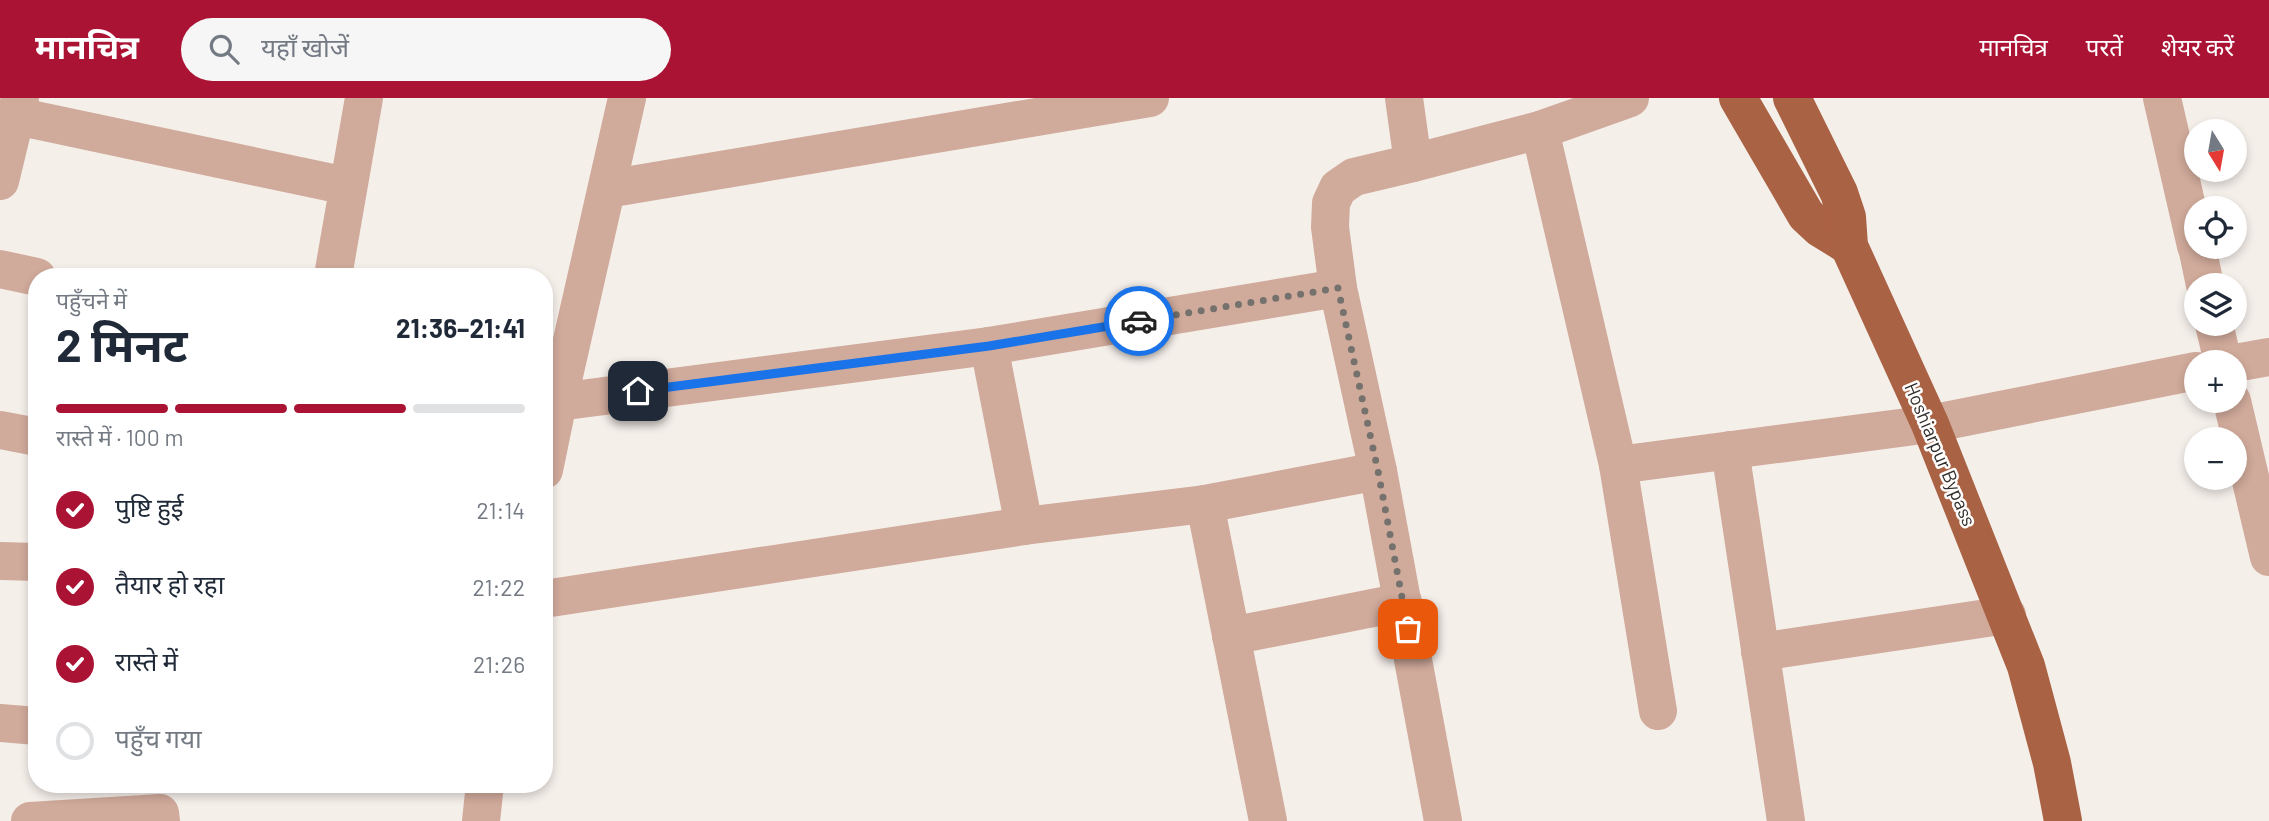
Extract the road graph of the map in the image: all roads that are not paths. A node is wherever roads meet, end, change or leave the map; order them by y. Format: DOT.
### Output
graph roads {
  1 [pos="364,98"];
  2 [pos="627,98"];
  3 [pos="1150,98"];
  4 [pos="1404,98"];
  5 [pos="1630,98"];
  6 [pos="1738,98"];
  7 [pos="1792,98"];
  8 [pos="2162,98"];
  9 [pos="18,107"];
  10 [pos="1540,130"];
  11 [pos="1413,163"];
  12 [pos="0,181"];
  13 [pos="347,186"];
  14 [pos="607,189"];
  15 [pos="2185,196"];
  16 [pos="1849,246"];
  17 [pos="334,268"];
  18 [pos="0,269"];
  19 [pos="28,276"];
  20 [pos="1338,288"];
  21 [pos="989,346"];
  22 [pos="2269,357"];
  23 [pos="2247,361"];
  24 [pos="2184,373"];
  25 [pos="553,392"];
  26 [pos="553,400"];
  27 [pos="2235,413"];
  28 [pos="1930,424"];
  29 [pos="0,430"];
  30 [pos="28,435"];
  31 [pos="1730,450"];
  32 [pos="1618,465"];
  33 [pos="1378,471"];
  34 [pos="1205,504"];
  35 [pos="1024,526"];
  36 [pos="2269,557"];
  37 [pos="0,562"];
  38 [pos="28,562"];
  39 [pos="553,598"];
  40 [pos="1403,602"];
  41 [pos="2007,615"];
  42 [pos="1231,636"];
  43 [pos="1760,652"];
  44 [pos="1658,711"];
  45 [pos="0,723"];
  46 [pos="28,725"];
  47 [pos="484,793"];
  48 [pos="159,806"];
  49 [pos="30,821"];
  50 [pos="481,821"];
  51 [pos="1268,821"];
  52 [pos="1443,821"];
  53 [pos="1786,821"];
  54 [pos="2063,821"];
  1 -- 13 [label="street"];
  2 -- 14 [label="street"];
  3 -- 14 [label="street"];
  4 -- 11 [label="street"];
  5 -- 10 [label="street"];
  6 -- 16 [label="highway"];
  7 -- 16 [label="highway, Hoshiarpur Bypass"];
  8 -- 15 [label="street"];
  9 -- 12 [label="street"];
  9 -- 13 [label="street"];
  10 -- 11 [label="street"];
  10 -- 32 [label="street"];
  11 -- 20 [label="street"];
  13 -- 17 [label="street"];
  14 -- 25 [label="street"];
  16 -- 28 [label="highway, Hoshiarpur Bypass"];
  18 -- 19 [label="street"];
  20 -- 21 [label="street"];
  20 -- 33 [label="street"];
  21 -- 26 [label="street"];
  21 -- 35 [label="street"];
  22 -- 23 [label="street"];
  24 -- 28 [label="street"];
  27 -- 36 [label="street"];
  28 -- 31 [label="street"];
  28 -- 41 [label="highway, Hoshiarpur Bypass"];
  29 -- 30 [label="street"];
  31 -- 32 [label="street"];
  31 -- 43 [label="street"];
  32 -- 44 [label="street"];
  33 -- 34 [label="street"];
  33 -- 40 [label="street"];
  34 -- 35 [label="street"];
  34 -- 42 [label="street"];
  35 -- 39 [label="street"];
  37 -- 38 [label="street"];
  40 -- 42 [label="street"];
  40 -- 52 [label="street"];
  41 -- 43 [label="street"];
  41 -- 54 [label="highway, Hoshiarpur Bypass"];
  42 -- 51 [label="street"];
  43 -- 53 [label="street"];
  45 -- 46 [label="street"];
  47 -- 50 [label="street"];
  48 -- 49 [label="street"];
}
